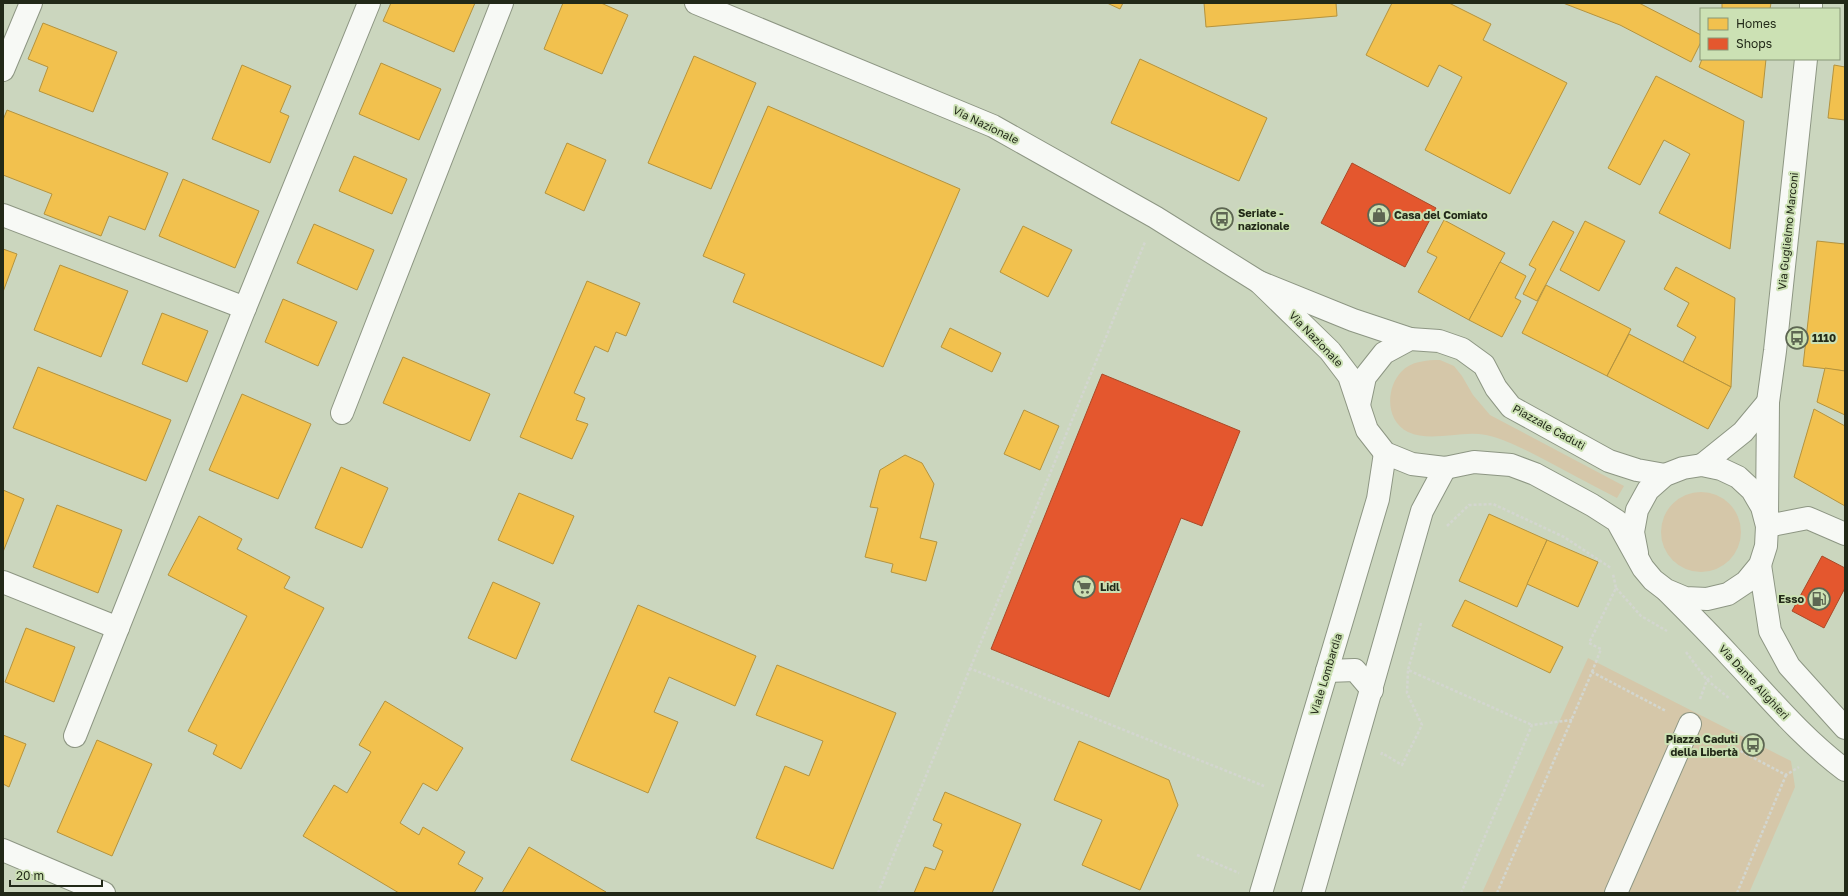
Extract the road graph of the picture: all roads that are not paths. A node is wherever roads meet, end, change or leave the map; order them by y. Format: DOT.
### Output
graph roads {
  1 [pos="31,3"];
  2 [pos="370,3"];
  3 [pos="502,3"];
  4 [pos="696,3"];
  5 [pos="1806,60"];
  6 [pos="3,70"];
  7 [pos="3,215"];
  8 [pos="1259,282"];
  9 [pos="245,308"];
  10 [pos="1410,339"];
  11 [pos="1768,402"];
  12 [pos="1359,406"];
  13 [pos="342,413"];
  14 [pos="1385,453"];
  15 [pos="1702,465"];
  16 [pos="1445,468"];
  17 [pos="1665,475"];
  18 [pos="1767,526"];
  19 [pos="1845,534"];
  20 [pos="1637,554"];
  21 [pos="1760,565"];
  22 [pos="3,582"];
  23 [pos="1666,590"];
  24 [pos="118,628"];
  25 [pos="1327,671"];
  26 [pos="1372,690"];
  27 [pos="1690,724"];
  28 [pos="1845,728"];
  29 [pos="75,736"];
  30 [pos="1845,770"];
  31 [pos="3,850"];
  32 [pos="94,891"];
  33 [pos="1261,893"];
  34 [pos="1313,893"];
  35 [pos="1616,893"];
  1 -- 6 [label="main road"];
  2 -- 9 [label="main road"];
  3 -- 13 [label="main road"];
  4 -- 8 [label="main road, Via Nazionale"];
  5 -- 11 [label="main road, Via Guglielmo Marconi"];
  7 -- 9 [label="main road"];
  8 -- 10 [label="main road, Via Nazionale"];
  8 -- 12 [label="main road, Via Nazionale"];
  9 -- 24 [label="main road"];
  10 -- 12 [label="main road"];
  10 -- 17 [label="main road, Piazzale Caduti"];
  11 -- 15 [label="main road"];
  11 -- 18 [label="main road, Via Guglielmo Marconi"];
  12 -- 14 [label="main road"];
  14 -- 16 [label="main road"];
  14 -- 25 [label="main road, Viale Lombardia"];
  15 -- 17 [label="main road"];
  15 -- 18 [label="main road"];
  16 -- 20 [label="main road"];
  16 -- 26 [label="main road"];
  17 -- 20 [label="main road"];
  18 -- 19 [label="main road"];
  18 -- 21 [label="main road"];
  20 -- 23 [label="main road"];
  21 -- 23 [label="main road"];
  21 -- 28 [label="main road"];
  22 -- 24 [label="main road"];
  23 -- 30 [label="main road, Via Dante Alighieri"];
  24 -- 29 [label="main road"];
  25 -- 26 [label="main road"];
  25 -- 33 [label="main road, Viale Lombardia"];
  26 -- 34 [label="main road"];
  27 -- 35 [label="main road"];
  31 -- 32 [label="main road"];
}
